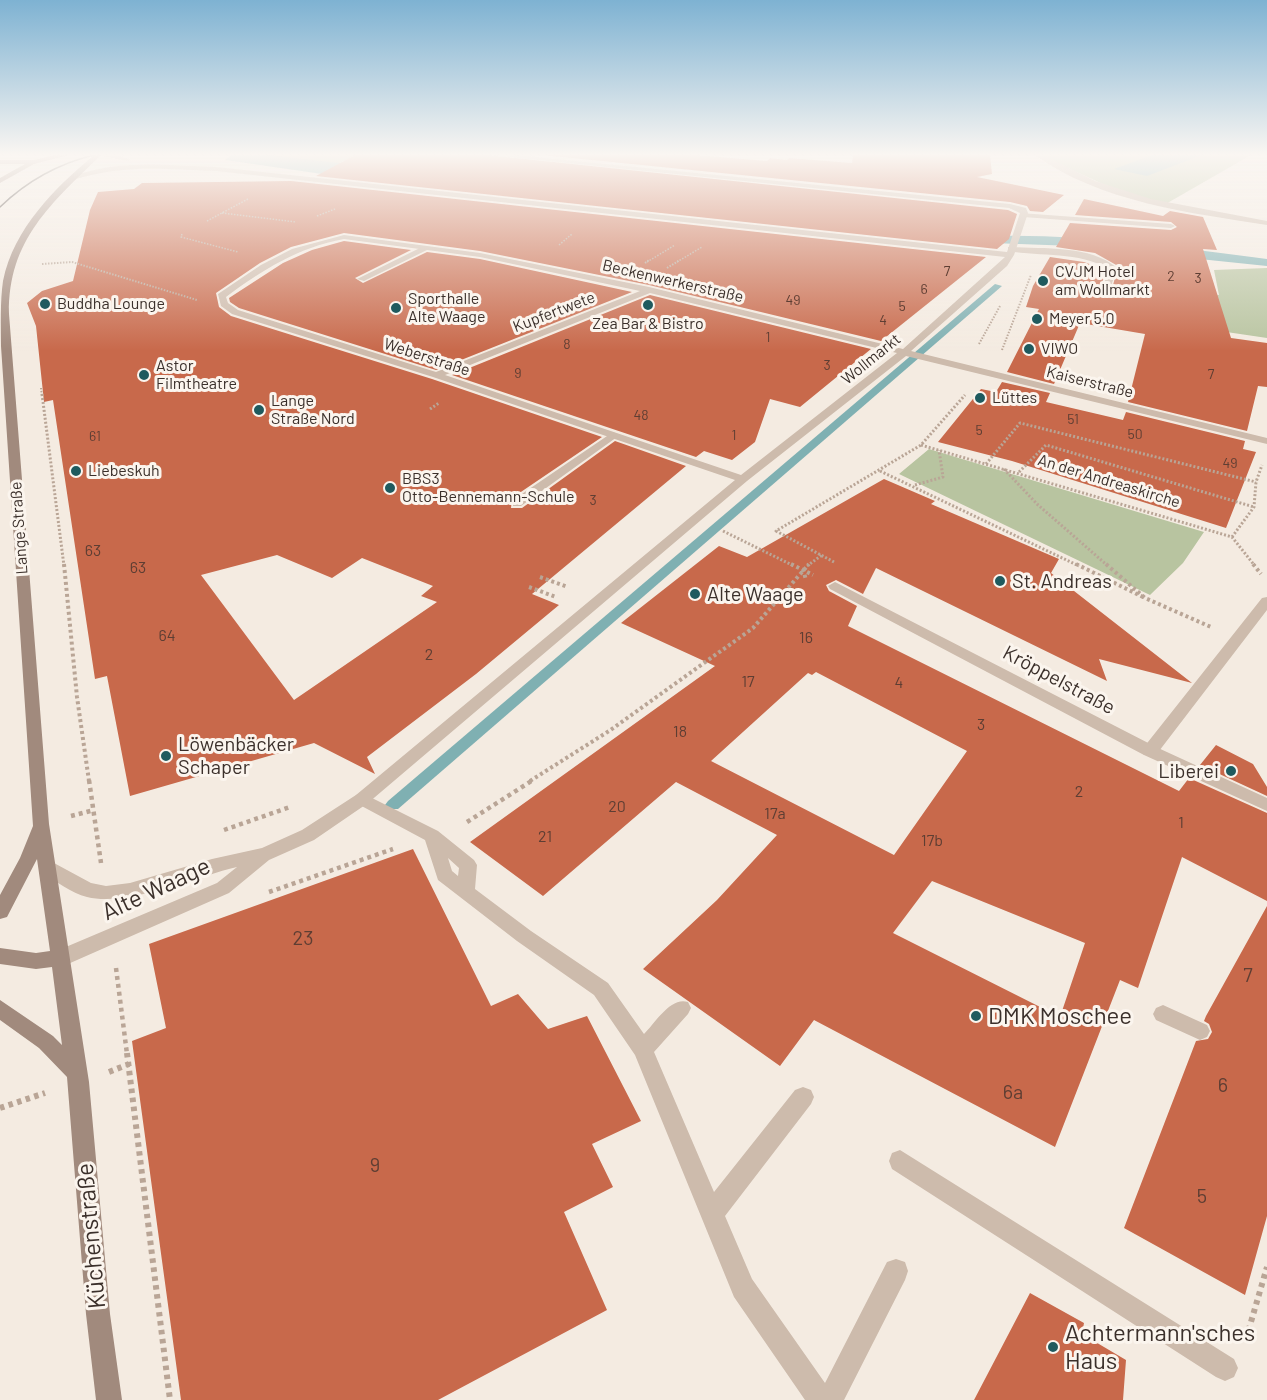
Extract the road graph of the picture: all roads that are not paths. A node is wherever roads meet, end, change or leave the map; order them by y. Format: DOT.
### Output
graph roads {
  1 [pos="35,220"];
  2 [pos="683,220"];
  3 [pos="1020,220"];
  4 [pos="1111,220"];
  5 [pos="1171,226"];
  6 [pos="326,239"];
  7 [pos="427,248"];
  8 [pos="1010,253"];
  9 [pos="361,279"];
  10 [pos="649,290"];
  11 [pos="1105,292"];
  12 [pos="905,352"];
  13 [pos="436,375"];
  14 [pos="613,435"];
  15 [pos="1267,441"];
  16 [pos="743,479"];
  17 [pos="517,503"];
  18 [pos="835,586"];
  19 [pos="1267,602"];
  20 [pos="1150,751"];
  21 [pos="362,799"];
  22 [pos="1267,805"];
  23 [pos="41,824"];
  24 [pos="266,854"];
  25 [pos="48,868"];
  26 [pos="0,912"];
  27 [pos="0,956"];
  28 [pos="61,958"];
  29 [pos="681,1008"];
  30 [pos="0,1009"];
  31 [pos="1163,1014"];
  32 [pos="1200,1031"];
  33 [pos="643,1050"];
  34 [pos="76,1072"];
  35 [pos="803,1098"];
  36 [pos="900,1161"];
  37 [pos="712,1214"];
  38 [pos="896,1271"];
  39 [pos="1226,1368"];
  40 [pos="109,1400"];
  41 [pos="821,1400"];
  42 [pos="830,1400"];
  1 -- 23 [label="main road, Lange Straße"];
  2 -- 8 [label="street"];
  3 -- 8 [label="street"];
  4 -- 5 [label="street"];
  6 -- 7 [label="street, Beckenwerkerstraße"];
  6 -- 13 [label="street, Weberstraße"];
  7 -- 9 [label="street"];
  7 -- 10 [label="street, Beckenwerkerstraße"];
  8 -- 11 [label="street"];
  8 -- 12 [label="street, Wollmarkt"];
  10 -- 12 [label="street, Beckenwerkerstraße"];
  10 -- 13 [label="street, Kupfertwete"];
  12 -- 15 [label="street, Kaiserstraße"];
  12 -- 16 [label="street, Wollmarkt"];
  13 -- 14 [label="street, Weberstraße"];
  14 -- 16 [label="street, Weberstraße"];
  14 -- 17 [label="street"];
  16 -- 21 [label="street, Alte Waage"];
  18 -- 20 [label="street, Kröppelstraße"];
  19 -- 20 [label="street"];
  20 -- 22 [label="street, Kröppelstraße"];
  21 -- 24 [label="street, Alte Waage"];
  21 -- 33 [label="street"];
  23 -- 25 [label="main road, Lange Straße"];
  23 -- 26 [label="main road, Lange Straße"];
  24 -- 25 [label="street, Alte Waage"];
  24 -- 28 [label="street, Alte Waage"];
  25 -- 28 [label="main road, Lange Straße"];
  27 -- 28 [label="main road"];
  28 -- 34 [label="main road, Küchenstraße"];
  29 -- 33 [label="street"];
  30 -- 34 [label="main road"];
  31 -- 32 [label="street"];
  33 -- 37 [label="street"];
  34 -- 40 [label="main road, Küchenstraße"];
  35 -- 37 [label="street"];
  36 -- 39 [label="street"];
  37 -- 41 [label="street"];
  38 -- 42 [label="street"];
}
